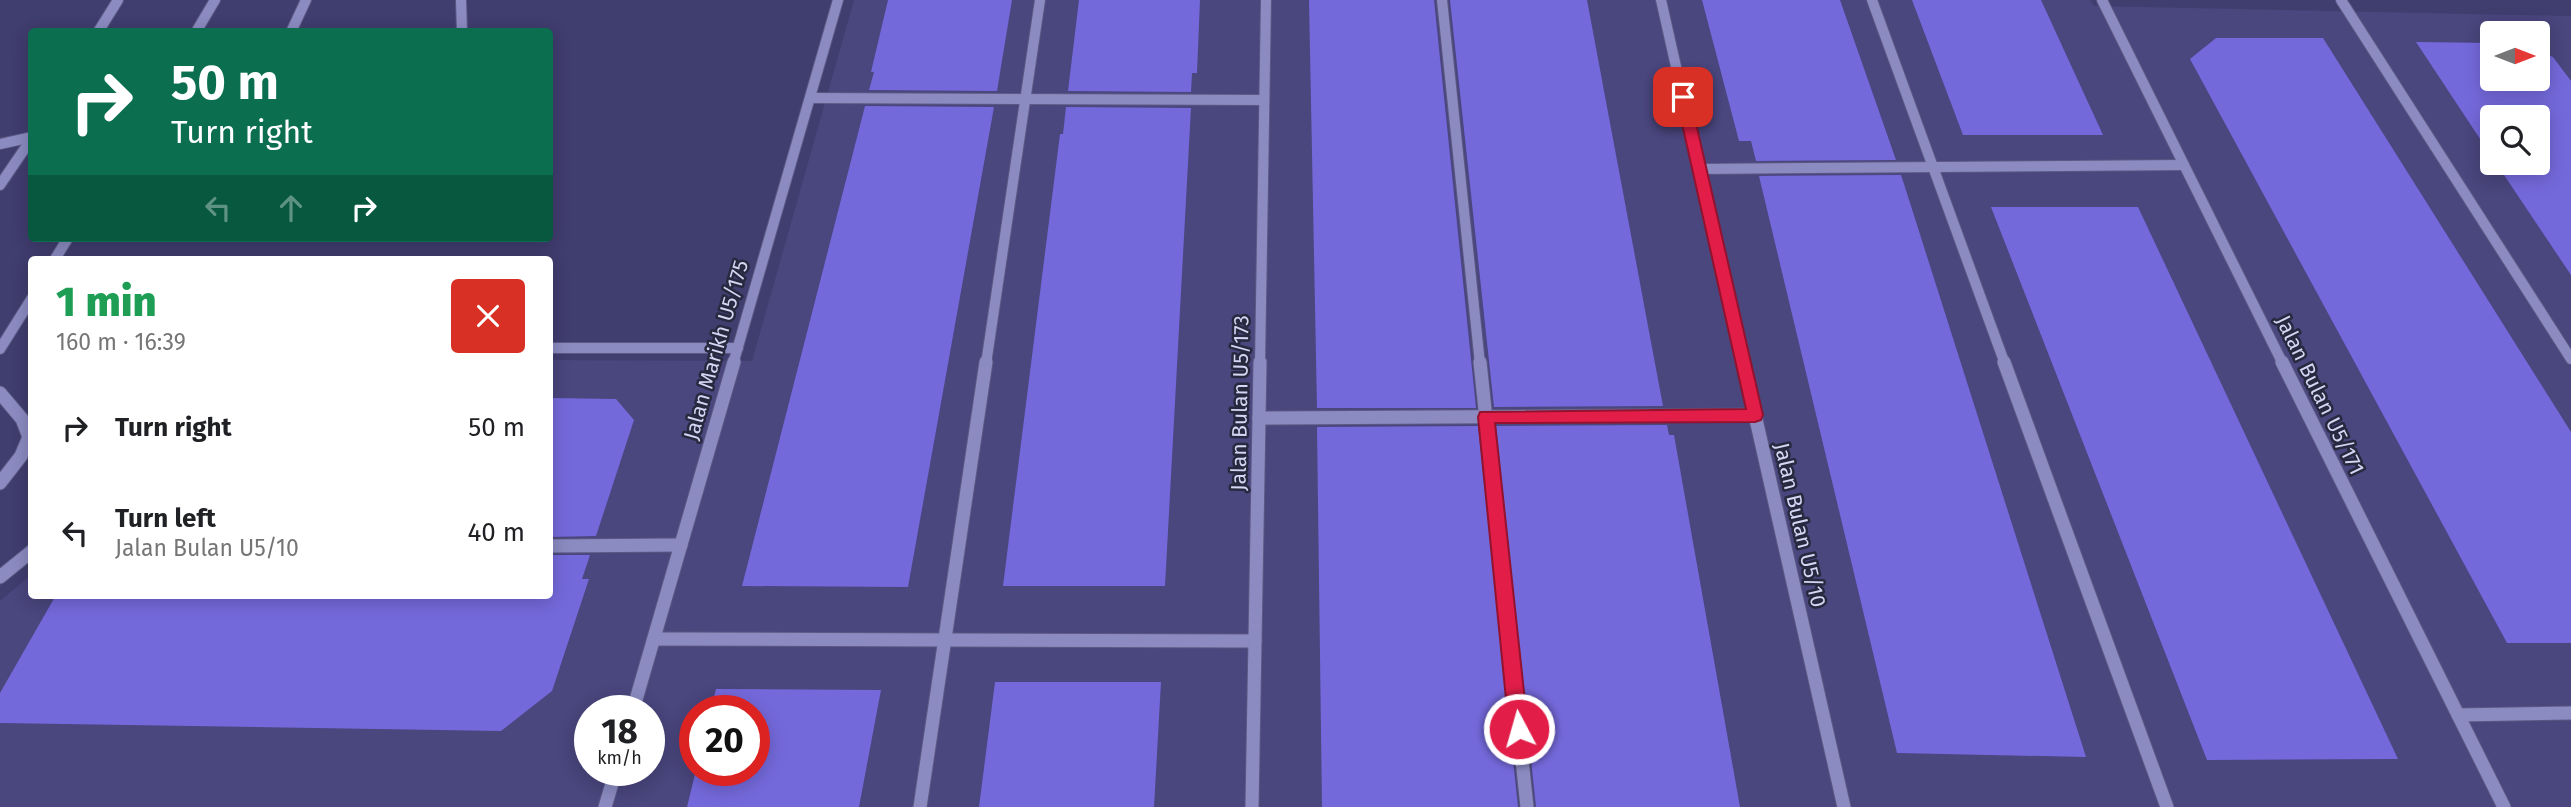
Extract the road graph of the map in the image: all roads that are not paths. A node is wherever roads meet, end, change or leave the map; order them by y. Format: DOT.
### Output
graph roads {
  1 [pos="118,0"];
  2 [pos="215,0"];
  3 [pos="306,0"];
  4 [pos="461,0"];
  5 [pos="838,0"];
  6 [pos="1040,0"];
  7 [pos="1266,0"];
  8 [pos="1442,0"];
  9 [pos="1661,0"];
  10 [pos="1872,0"];
  11 [pos="2102,0"];
  12 [pos="2341,0"];
  13 [pos="100,28"];
  14 [pos="198,28"];
  15 [pos="293,28"];
  16 [pos="462,28"];
  17 [pos="811,98"];
  18 [pos="1026,99"];
  19 [pos="1265,100"];
  20 [pos="28,139"];
  21 [pos="0,144"];
  22 [pos="28,144"];
  23 [pos="2184,165"];
  24 [pos="1931,167"];
  25 [pos="1700,169"];
  26 [pos="0,185"];
  27 [pos="28,304"];
  28 [pos="553,348"];
  29 [pos="738,348"];
  30 [pos="0,349"];
  31 [pos="2571,359"];
  32 [pos="0,393"];
  33 [pos="1755,415"];
  34 [pos="1486,417"];
  35 [pos="1259,418"];
  36 [pos="28,422"];
  37 [pos="28,442"];
  38 [pos="0,483"];
  39 [pos="681,545"];
  40 [pos="553,546"];
  41 [pos="28,554"];
  42 [pos="0,577"];
  43 [pos="654,639"];
  44 [pos="945,640"];
  45 [pos="1255,641"];
  46 [pos="638,695"];
  47 [pos="2571,713"];
  48 [pos="2458,715"];
  49 [pos="612,786"];
  50 [pos="606,807"];
  51 [pos="920,807"];
  52 [pos="1252,807"];
  53 [pos="1527,807"];
  54 [pos="1843,807"];
  55 [pos="2167,807"];
  56 [pos="2504,807"];
  1 -- 13 [label="street"];
  2 -- 14 [label="street"];
  3 -- 15 [label="street"];
  4 -- 16 [label="street"];
  5 -- 17 [label="street, Jalan Marikh U5/175"];
  6 -- 18 [label="street"];
  7 -- 19 [label="street, Jalan Bulan U5/173"];
  8 -- 34 [label="street"];
  9 -- 25 [label="street, Jalan Bulan U5/10"];
  10 -- 24 [label="street"];
  11 -- 23 [label="street, Jalan Bulan U5/171"];
  12 -- 31 [label="street"];
  17 -- 18 [label="street"];
  17 -- 29 [label="street, Jalan Marikh U5/175"];
  18 -- 19 [label="street"];
  18 -- 44 [label="street"];
  19 -- 35 [label="street, Jalan Bulan U5/173"];
  20 -- 21 [label="street"];
  22 -- 26 [label="street"];
  23 -- 24 [label="street"];
  23 -- 48 [label="street, Jalan Bulan U5/171"];
  24 -- 25 [label="street"];
  24 -- 55 [label="street"];
  25 -- 33 [label="street, Jalan Bulan U5/10"];
  27 -- 30 [label="street"];
  28 -- 29 [label="street"];
  29 -- 39 [label="street, Jalan Marikh U5/175"];
  32 -- 36 [label="street"];
  33 -- 34 [label="street"];
  33 -- 54 [label="street, Jalan Bulan U5/10"];
  34 -- 35 [label="street"];
  34 -- 53 [label="street"];
  35 -- 45 [label="street, Jalan Bulan U5/173"];
  37 -- 38 [label="street"];
  39 -- 40 [label="street"];
  39 -- 43 [label="street, Jalan Marikh U5/175"];
  41 -- 42 [label="street"];
  43 -- 44 [label="street"];
  43 -- 46 [label="street, Jalan Marikh U5/175"];
  44 -- 45 [label="street"];
  44 -- 51 [label="street"];
  45 -- 52 [label="street, Jalan Bulan U5/173"];
  47 -- 48 [label="lane"];
  48 -- 56 [label="street, Jalan Bulan U5/171"];
  49 -- 50 [label="street"];
}
